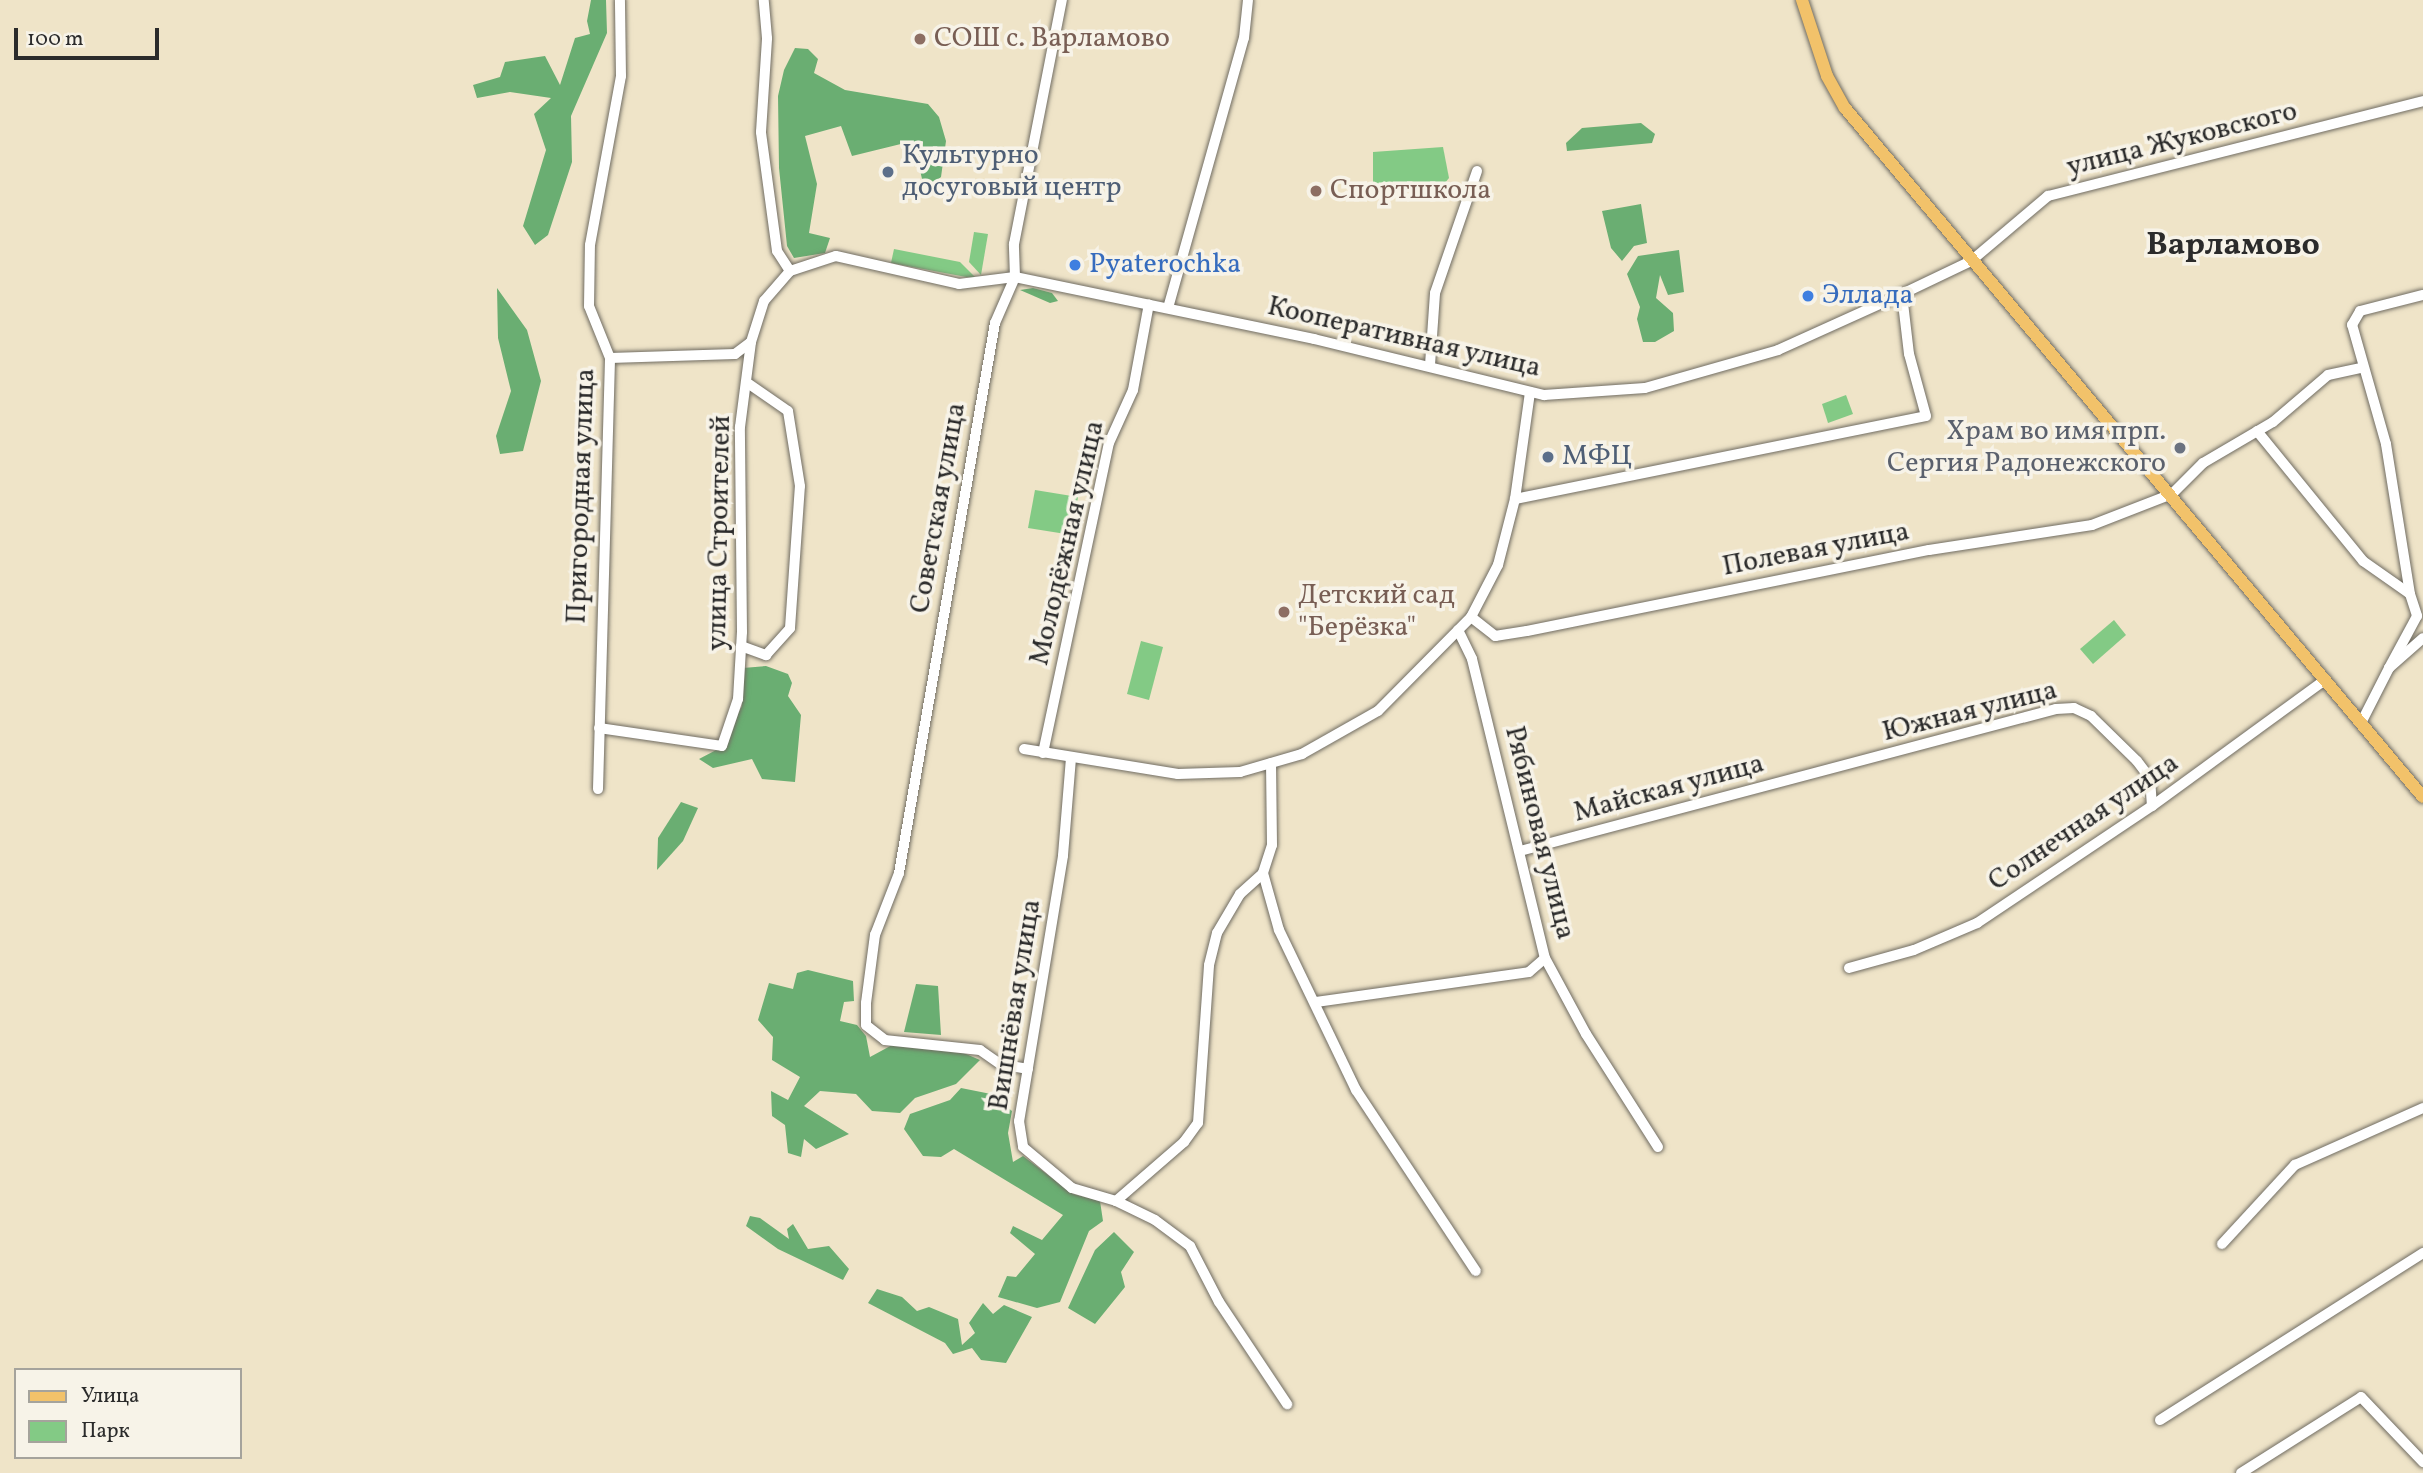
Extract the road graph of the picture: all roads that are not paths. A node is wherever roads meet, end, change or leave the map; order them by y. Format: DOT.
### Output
graph roads {
  1 [pos="620,0"];
  2 [pos="764,0"];
  3 [pos="1062,0"];
  4 [pos="1248,0"];
  5 [pos="1802,0"];
  6 [pos="2423,101"];
  7 [pos="1476,171"];
  8 [pos="1971,261"];
  9 [pos="790,271"];
  10 [pos="1015,277"];
  11 [pos="1902,294"];
  12 [pos="2423,295"];
  13 [pos="1149,304"];
  14 [pos="1168,308"];
  15 [pos="751,342"];
  16 [pos="610,358"];
  17 [pos="1430,365"];
  18 [pos="2362,368"];
  19 [pos="749,384"];
  20 [pos="1530,392"];
  21 [pos="2257,431"];
  22 [pos="2172,494"];
  23 [pos="1515,499"];
  24 [pos="2410,594"];
  25 [pos="1471,617"];
  26 [pos="1458,630"];
  27 [pos="2423,638"];
  28 [pos="741,646"];
  29 [pos="2389,668"];
  30 [pos="2325,680"];
  31 [pos="2361,723"];
  32 [pos="599,728"];
  33 [pos="1024,749"];
  34 [pos="1043,753"];
  35 [pos="1071,758"];
  36 [pos="1271,763"];
  37 [pos="1830,771"];
  38 [pos="598,789"];
  39 [pos="2423,797"];
  40 [pos="2152,806"];
  41 [pos="1520,851"];
  42 [pos="1263,873"];
  43 [pos="1545,958"];
  44 [pos="1849,968"];
  45 [pos="1316,1002"];
  46 [pos="1028,1069"];
  47 [pos="2423,1108"];
  48 [pos="1658,1147"];
  49 [pos="1115,1200"];
  50 [pos="2222,1244"];
  51 [pos="2423,1253"];
  52 [pos="1476,1272"];
  53 [pos="1287,1404"];
  54 [pos="2160,1420"];
  55 [pos="2423,1462"];
  56 [pos="2241,1473"];
  1 -- 16 [label="street, Пригородная улица"];
  2 -- 9 [label="street"];
  3 -- 10 [label="street, Советская улица"];
  4 -- 14 [label="street"];
  5 -- 8 [label="main road"];
  6 -- 8 [label="street, улица Жуковского"];
  7 -- 17 [label="street"];
  8 -- 11 [label="street, Кооперативная улица"];
  8 -- 22 [label="main road"];
  9 -- 10 [label="street, Кооперативная улица"];
  9 -- 15 [label="street, улица Строителей"];
  10 -- 13 [label="street, Кооперативная улица"];
  10 -- 46 [label="street, Советская улица"];
  11 -- 20 [label="street, Кооперативная улица"];
  11 -- 23 [label="street"];
  12 -- 18 [label="street"];
  13 -- 14 [label="street, Кооперативная улица"];
  13 -- 34 [label="street, Молодёжная улица"];
  14 -- 17 [label="street, Кооперативная улица"];
  15 -- 16 [label="street"];
  15 -- 19 [label="street, улица Строителей"];
  16 -- 32 [label="street, Пригородная улица"];
  17 -- 20 [label="street, Кооперативная улица"];
  18 -- 21 [label="street"];
  18 -- 24 [label="street"];
  19 -- 28 [label="street, улица Строителей"];
  19 -- 28 [label="street"];
  20 -- 23 [label="street"];
  21 -- 22 [label="street"];
  21 -- 24 [label="street"];
  22 -- 25 [label="street, Полевая улица"];
  22 -- 30 [label="main road"];
  23 -- 25 [label="street"];
  24 -- 29 [label="street"];
  25 -- 26 [label="street"];
  26 -- 36 [label="street"];
  26 -- 41 [label="street, Рябиновая улица"];
  27 -- 29 [label="street"];
  28 -- 32 [label="street, улица Строителей"];
  29 -- 31 [label="street"];
  30 -- 31 [label="main road"];
  30 -- 40 [label="street, Солнечная улица"];
  31 -- 39 [label="main road"];
  32 -- 38 [label="street, Пригородная улица"];
  33 -- 34 [label="street"];
  34 -- 35 [label="street"];
  35 -- 36 [label="street"];
  35 -- 46 [label="street, Вишнёвая улица"];
  36 -- 42 [label="street"];
  37 -- 40 [label="street, Южная улица"];
  37 -- 41 [label="street, Майская улица"];
  40 -- 44 [label="street, Солнечная улица"];
  41 -- 43 [label="street, Рябиновая улица"];
  42 -- 45 [label="street"];
  42 -- 49 [label="street"];
  43 -- 45 [label="street"];
  43 -- 48 [label="street, Рябиновая улица"];
  45 -- 52 [label="street"];
  46 -- 49 [label="street, Вишнёвая улица"];
  47 -- 50 [label="street"];
  49 -- 53 [label="street, Вишнёвая улица"];
  51 -- 54 [label="street"];
  55 -- 56 [label="street"];
}
